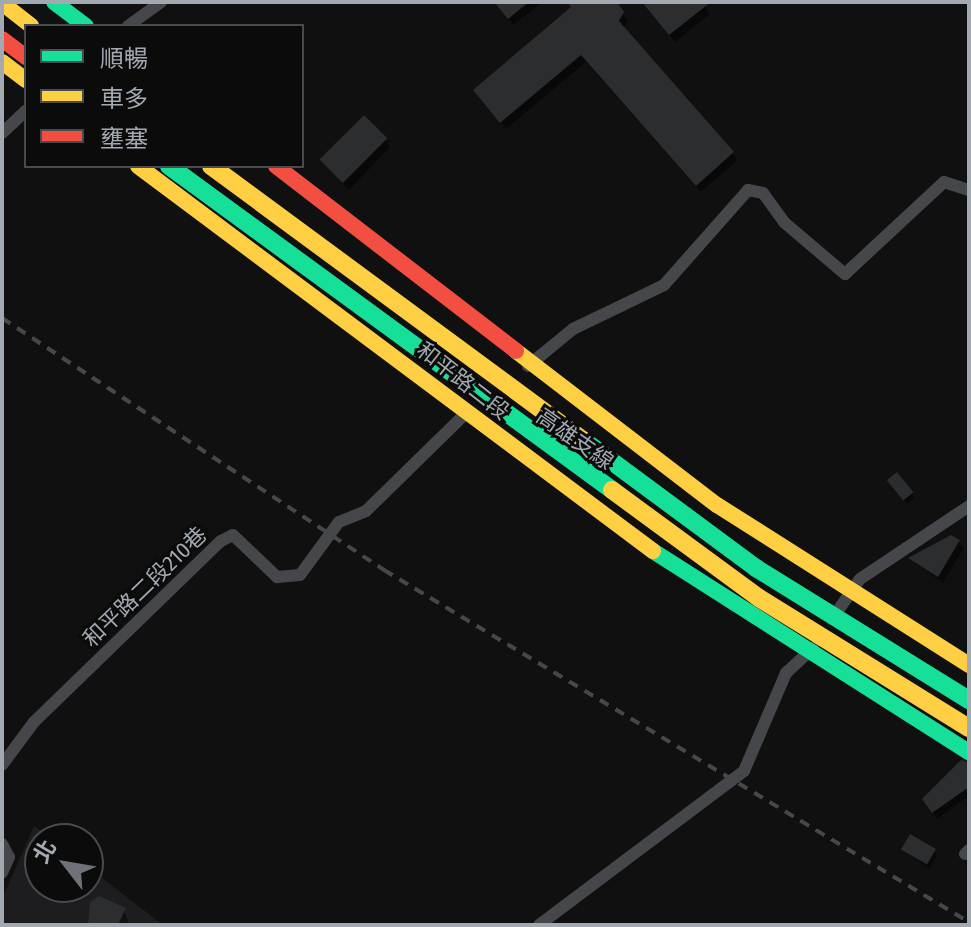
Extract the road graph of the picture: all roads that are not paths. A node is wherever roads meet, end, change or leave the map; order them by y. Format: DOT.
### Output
graph roads {
  1 [pos="54,2"];
  2 [pos="161,2"];
  3 [pos="2,3"];
  4 [pos="28,24"];
  5 [pos="83,24"];
  6 [pos="131,24"];
  7 [pos="2,39"];
  8 [pos="24,56"];
  9 [pos="2,62"];
  10 [pos="24,78"];
  11 [pos="24,113"];
  12 [pos="2,133"];
  13 [pos="141,168"];
  14 [pos="172,168"];
  15 [pos="214,168"];
  16 [pos="279,168"];
  17 [pos="969,190"];
  18 [pos="528,366"];
  19 [pos="465,414"];
  20 [pos="969,506"];
  21 [pos="850,593"];
  22 [pos="810,652"];
  23 [pos="969,665"];
  24 [pos="969,700"];
  25 [pos="969,728"];
  26 [pos="969,752"];
  27 [pos="2,765"];
  28 [pos="2,844"];
  29 [pos="2,873"];
  30 [pos="539,925"];
  1 -- 5 [label="main road"];
  2 -- 6 [label="street"];
  3 -- 4 [label="main road"];
  7 -- 8 [label="main road"];
  9 -- 10 [label="main road"];
  11 -- 12 [label="street"];
  13 -- 19 [label="main road, 和平路二段"];
  14 -- 25 [label="main road, 高雄支線, bridge"];
  15 -- 24 [label="main road, 高雄支線, bridge"];
  16 -- 18 [label="main road"];
  17 -- 18 [label="street"];
  18 -- 21 [label="main road"];
  19 -- 22 [label="main road, 和平路二段"];
  19 -- 27 [label="street, 和平路二段210巷"];
  20 -- 21 [label="street"];
  21 -- 22 [label="street"];
  21 -- 23 [label="main road"];
  22 -- 26 [label="main road, 和平路二段"];
  22 -- 30 [label="street"];
  28 -- 29 [label="street"];
}
